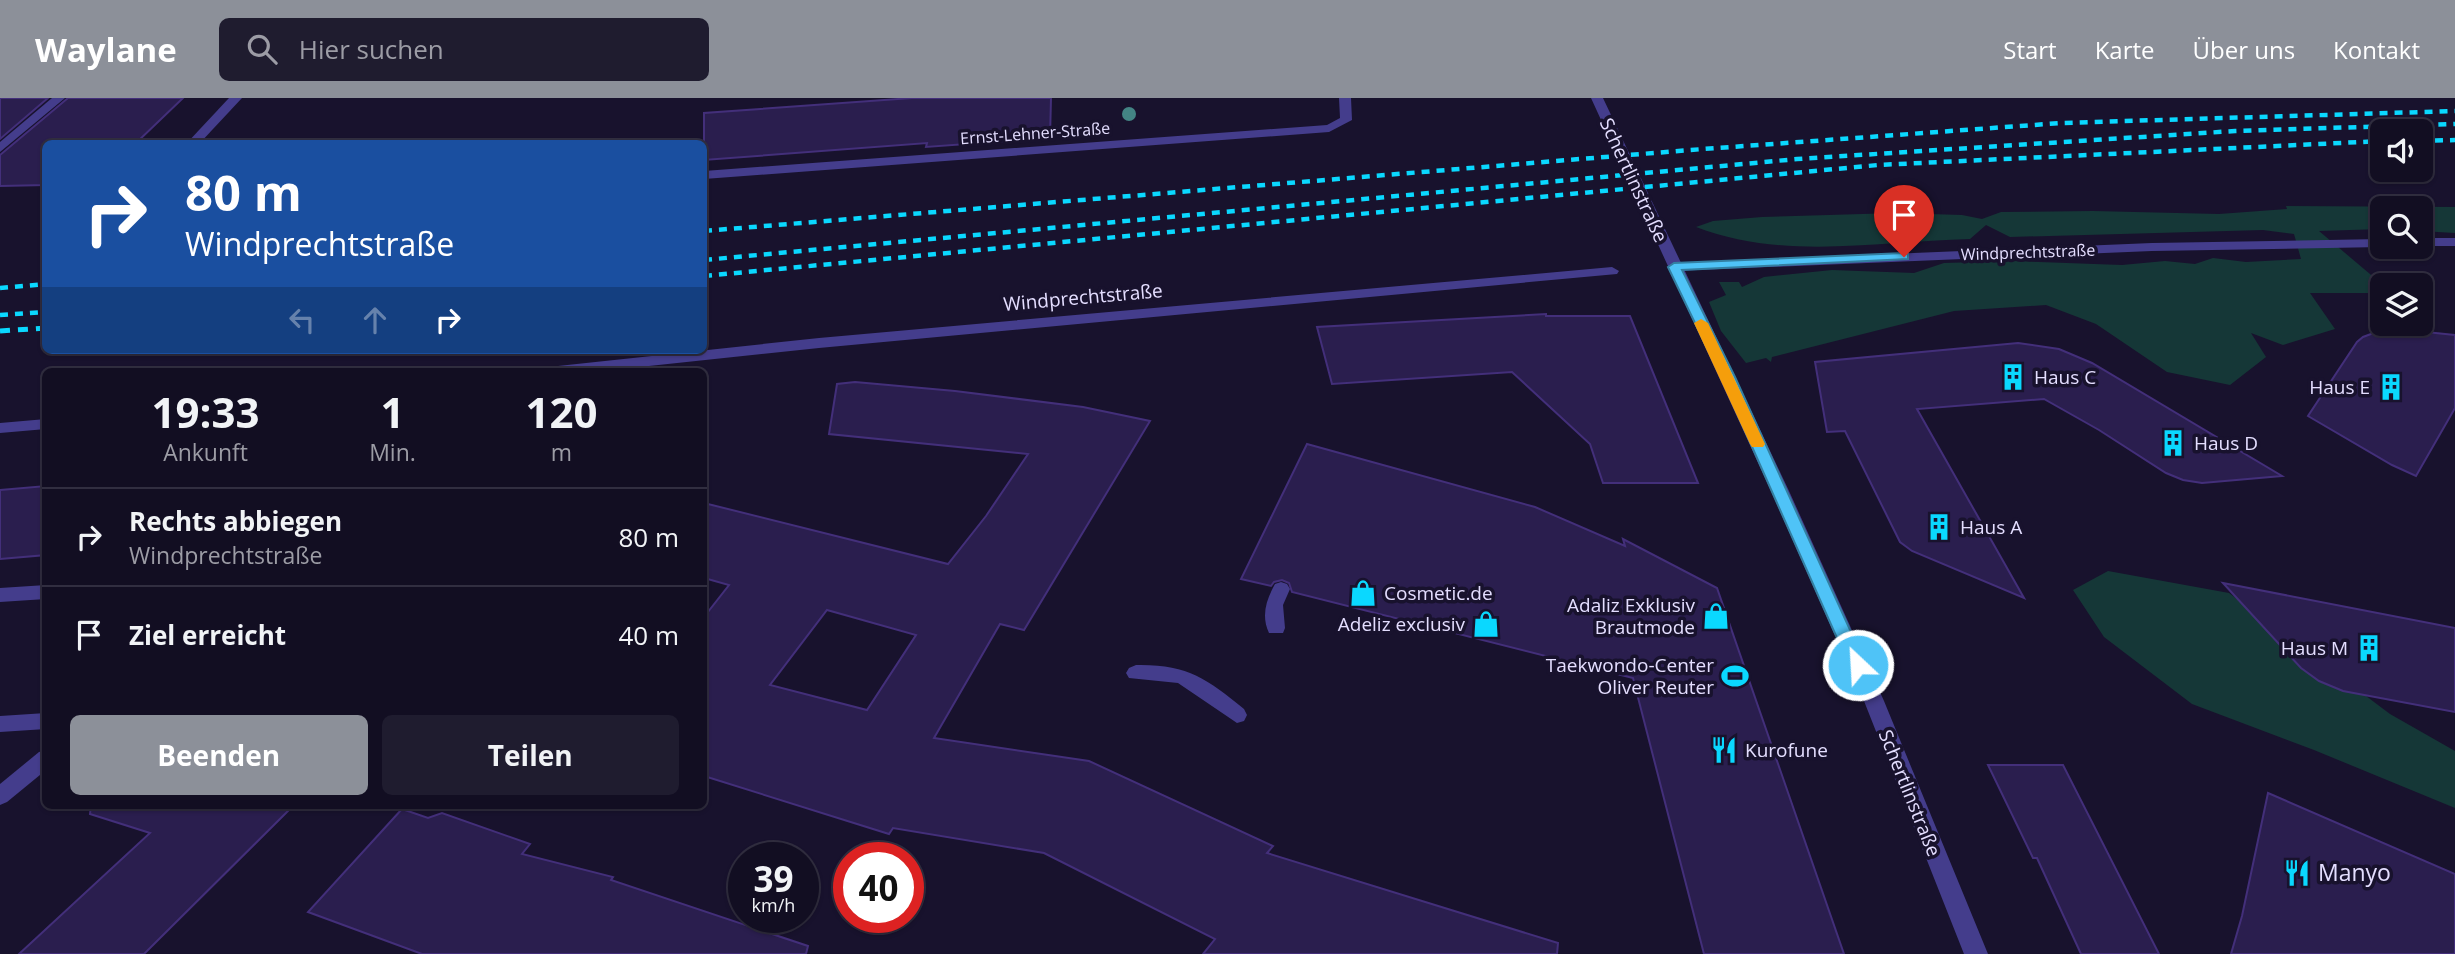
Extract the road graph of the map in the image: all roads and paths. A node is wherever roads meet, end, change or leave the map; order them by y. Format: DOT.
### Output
graph roads {
  1 [pos="59,98"];
  2 [pos="236,98"];
  3 [pos="1345,98"];
  4 [pos="1597,98"];
  5 [pos="196,140"];
  6 [pos="0,148"];
  7 [pos="707,175"];
  8 [pos="2433,242"];
  9 [pos="2455,242"];
  10 [pos="2370,243"];
  11 [pos="1674,267"];
  12 [pos="1612,271"];
  13 [pos="586,368"];
  14 [pos="42,424"];
  15 [pos="0,428"];
  16 [pos="1281,589"];
  17 [pos="42,592"];
  18 [pos="0,596"];
  19 [pos="1276,628"];
  20 [pos="1136,673"];
  21 [pos="1237,715"];
  22 [pos="42,721"];
  23 [pos="0,724"];
  24 [pos="42,761"];
  25 [pos="0,796"];
  26 [pos="1976,954"];
  1 -- 6 [label="street"];
  2 -- 5 [label="street"];
  3 -- 7 [label="street, Ernst-Lehner-Straße"];
  4 -- 11 [label="street, Schertlinstraße"];
  8 -- 9 [label="street"];
  10 -- 11 [label="street, Windprechtstraße"];
  11 -- 26 [label="street, Schertlinstraße"];
  12 -- 13 [label="street, Windprechtstraße"];
  14 -- 15 [label="street"];
  16 -- 19 [label="street"];
  17 -- 18 [label="street"];
  20 -- 21 [label="street"];
  22 -- 23 [label="street"];
  24 -- 25 [label="street"];
}
